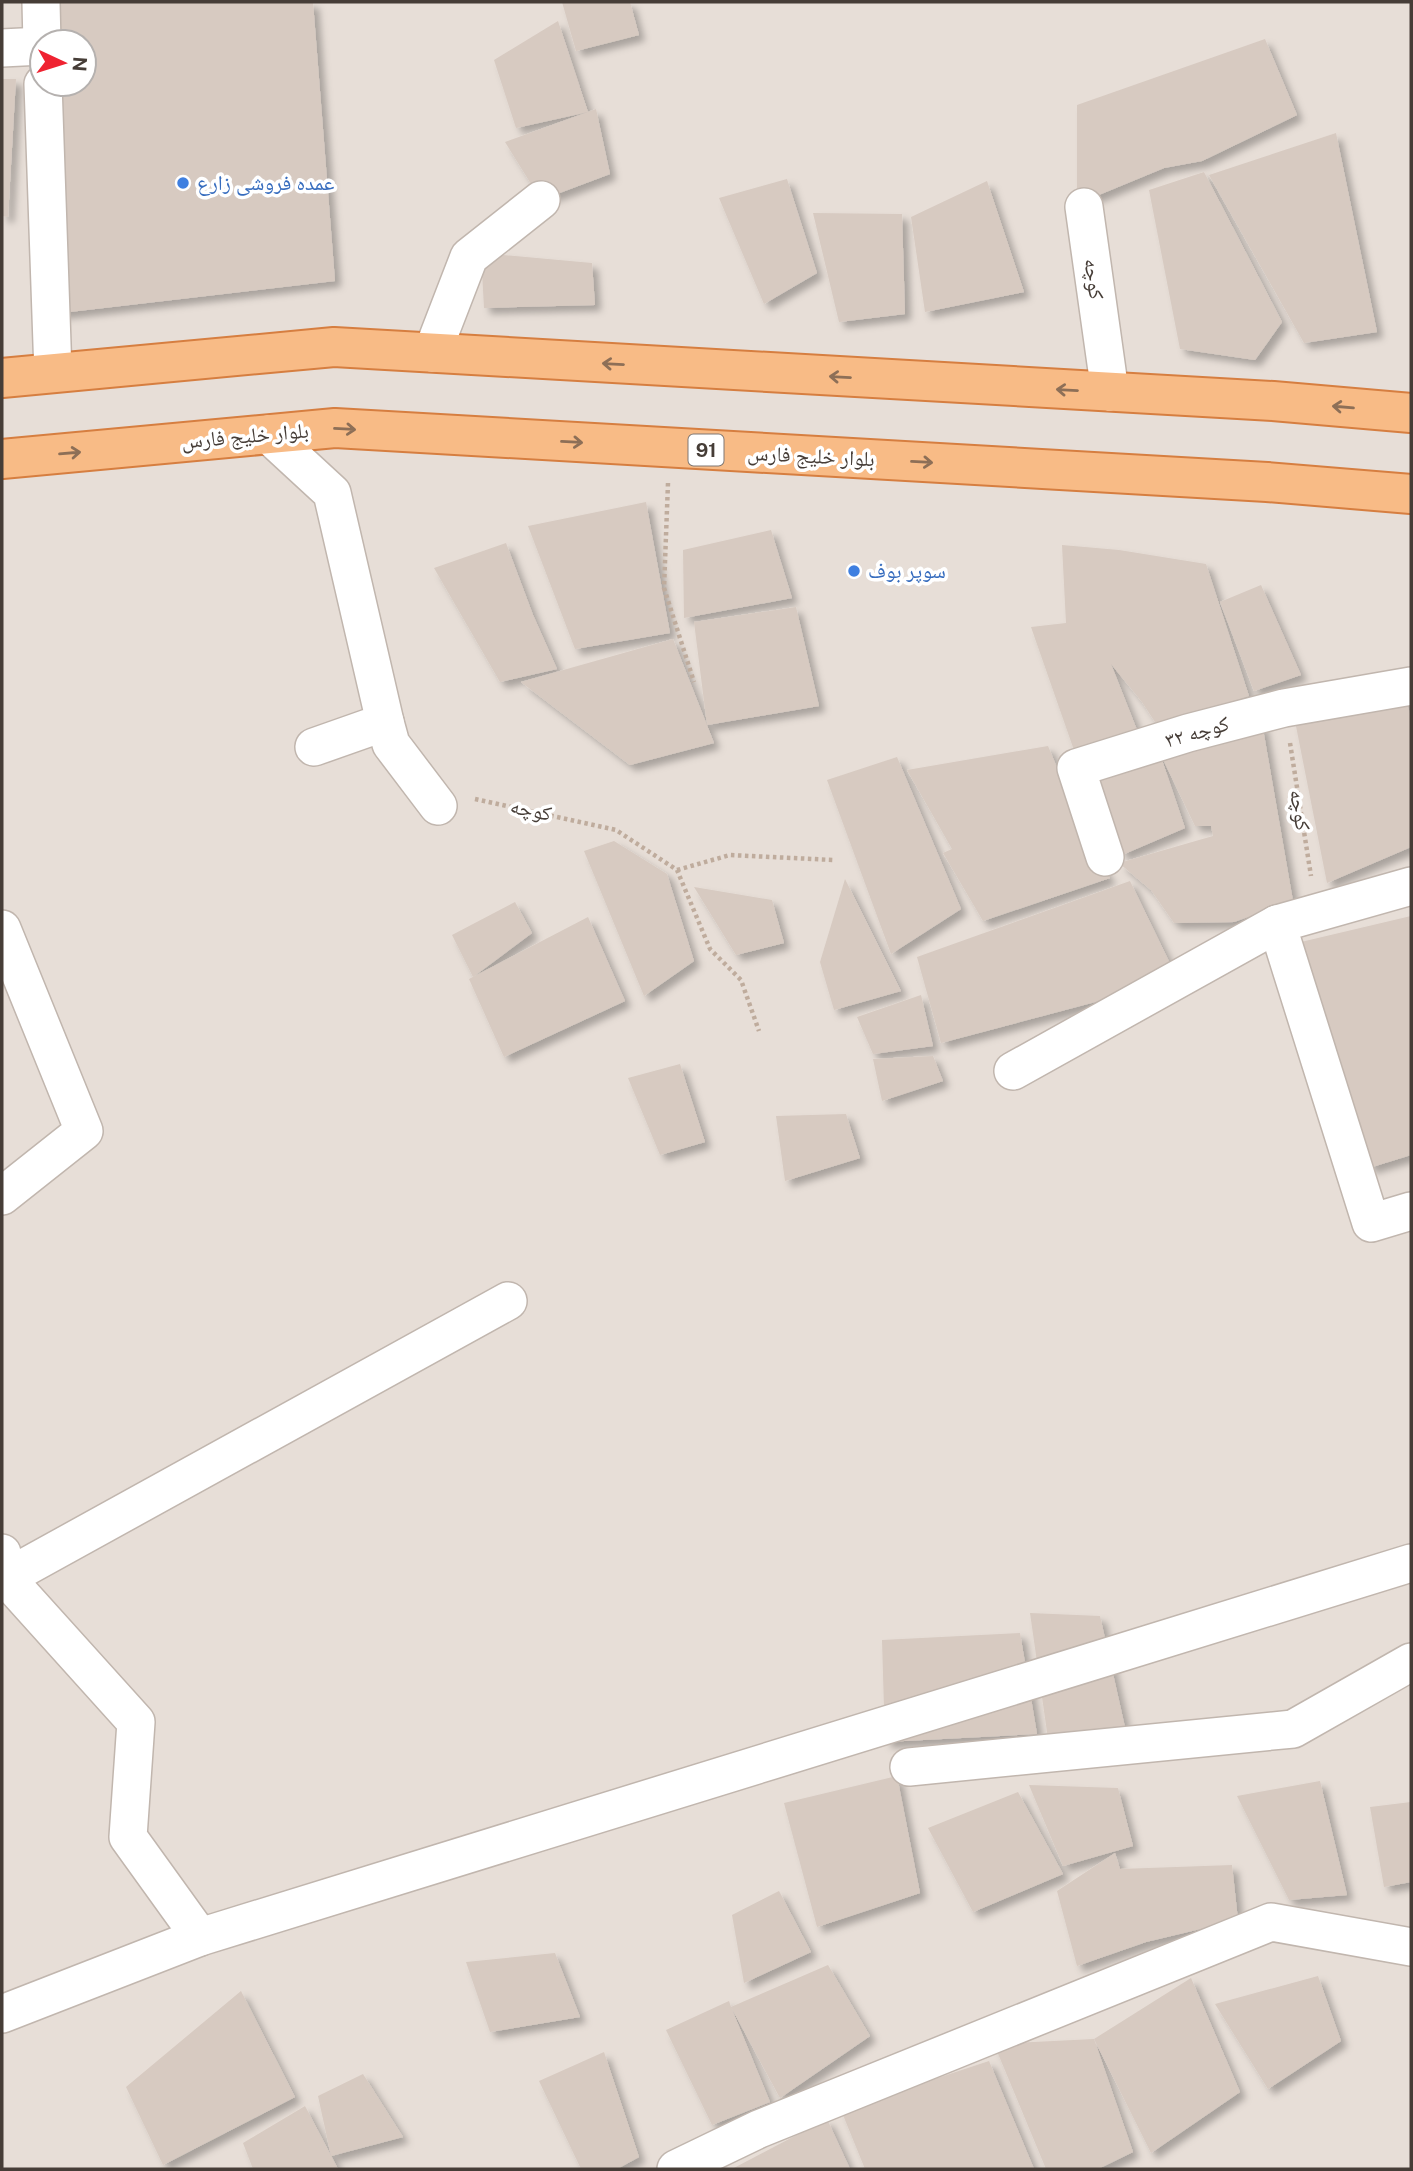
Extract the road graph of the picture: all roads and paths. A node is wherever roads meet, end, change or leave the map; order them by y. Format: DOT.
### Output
graph roads {
  1 [pos="41,2"];
  2 [pos="42,28"];
  3 [pos="28,46"];
  4 [pos="2,48"];
  5 [pos="43,98"];
  6 [pos="541,200"];
  7 [pos="1084,207"];
  8 [pos="432,353"];
  9 [pos="53,373"];
  10 [pos="2,378"];
  11 [pos="1110,392"];
  12 [pos="1411,413"];
  13 [pos="268,435"];
  14 [pos="669,448"];
  15 [pos="2,459"];
  16 [pos="1411,494"];
  17 [pos="694,682"];
  18 [pos="1411,685"];
  19 [pos="1284,708"];
  20 [pos="385,722"];
  21 [pos="314,747"];
  22 [pos="451,801"];
  23 [pos="1105,857"];
  24 [pos="833,860"];
  25 [pos="677,870"];
  26 [pos="1411,886"];
  27 [pos="1317,912"];
  28 [pos="1277,924"];
  29 [pos="2,929"];
  30 [pos="759,1031"];
  31 [pos="1013,1071"];
  32 [pos="2,1196"];
  33 [pos="1411,1211"];
  34 [pos="508,1301"];
  35 [pos="1411,1563"];
  36 [pos="4,1571"];
  37 [pos="1411,1662"];
  38 [pos="909,1767"];
  39 [pos="200,1937"];
  40 [pos="1411,1947"];
  41 [pos="2,2014"];
  42 [pos="676,2169"];
  1 -- 2 [label="street"];
  3 -- 4 [label="street"];
  5 -- 9 [label="street"];
  6 -- 8 [label="street"];
  7 -- 11 [label="street, کوچه"];
  8 -- 9 [label="highway"];
  11 -- 8 [label="highway, one-way"];
  9 -- 10 [label="highway"];
  12 -- 11 [label="highway, one-way"];
  13 -- 14 [label="highway, بلوار خلیج فارس / 91, one-way"];
  15 -- 13 [label="highway, بلوار خلیج فارس / 91, one-way"];
  13 -- 20 [label="street"];
  14 -- 16 [label="highway, بلوار خلیج فارس / 91, one-way"];
  14 -- 17 [label="path"];
  18 -- 19 [label="street, کوچه ۳۲"];
  19 -- 23 [label="street, کوچه ۳۲"];
  19 -- 27 [label="path, کوچه"];
  20 -- 21 [label="street"];
  20 -- 22 [label="street"];
  22 -- 25 [label="path, کوچه"];
  24 -- 25 [label="path"];
  25 -- 30 [label="path"];
  26 -- 27 [label="street"];
  27 -- 28 [label="street"];
  28 -- 31 [label="street"];
  28 -- 33 [label="street"];
  29 -- 32 [label="street"];
  34 -- 36 [label="street"];
  35 -- 39 [label="street"];
  36 -- 39 [label="street"];
  37 -- 38 [label="street"];
  39 -- 41 [label="street"];
  40 -- 42 [label="street"];
}
